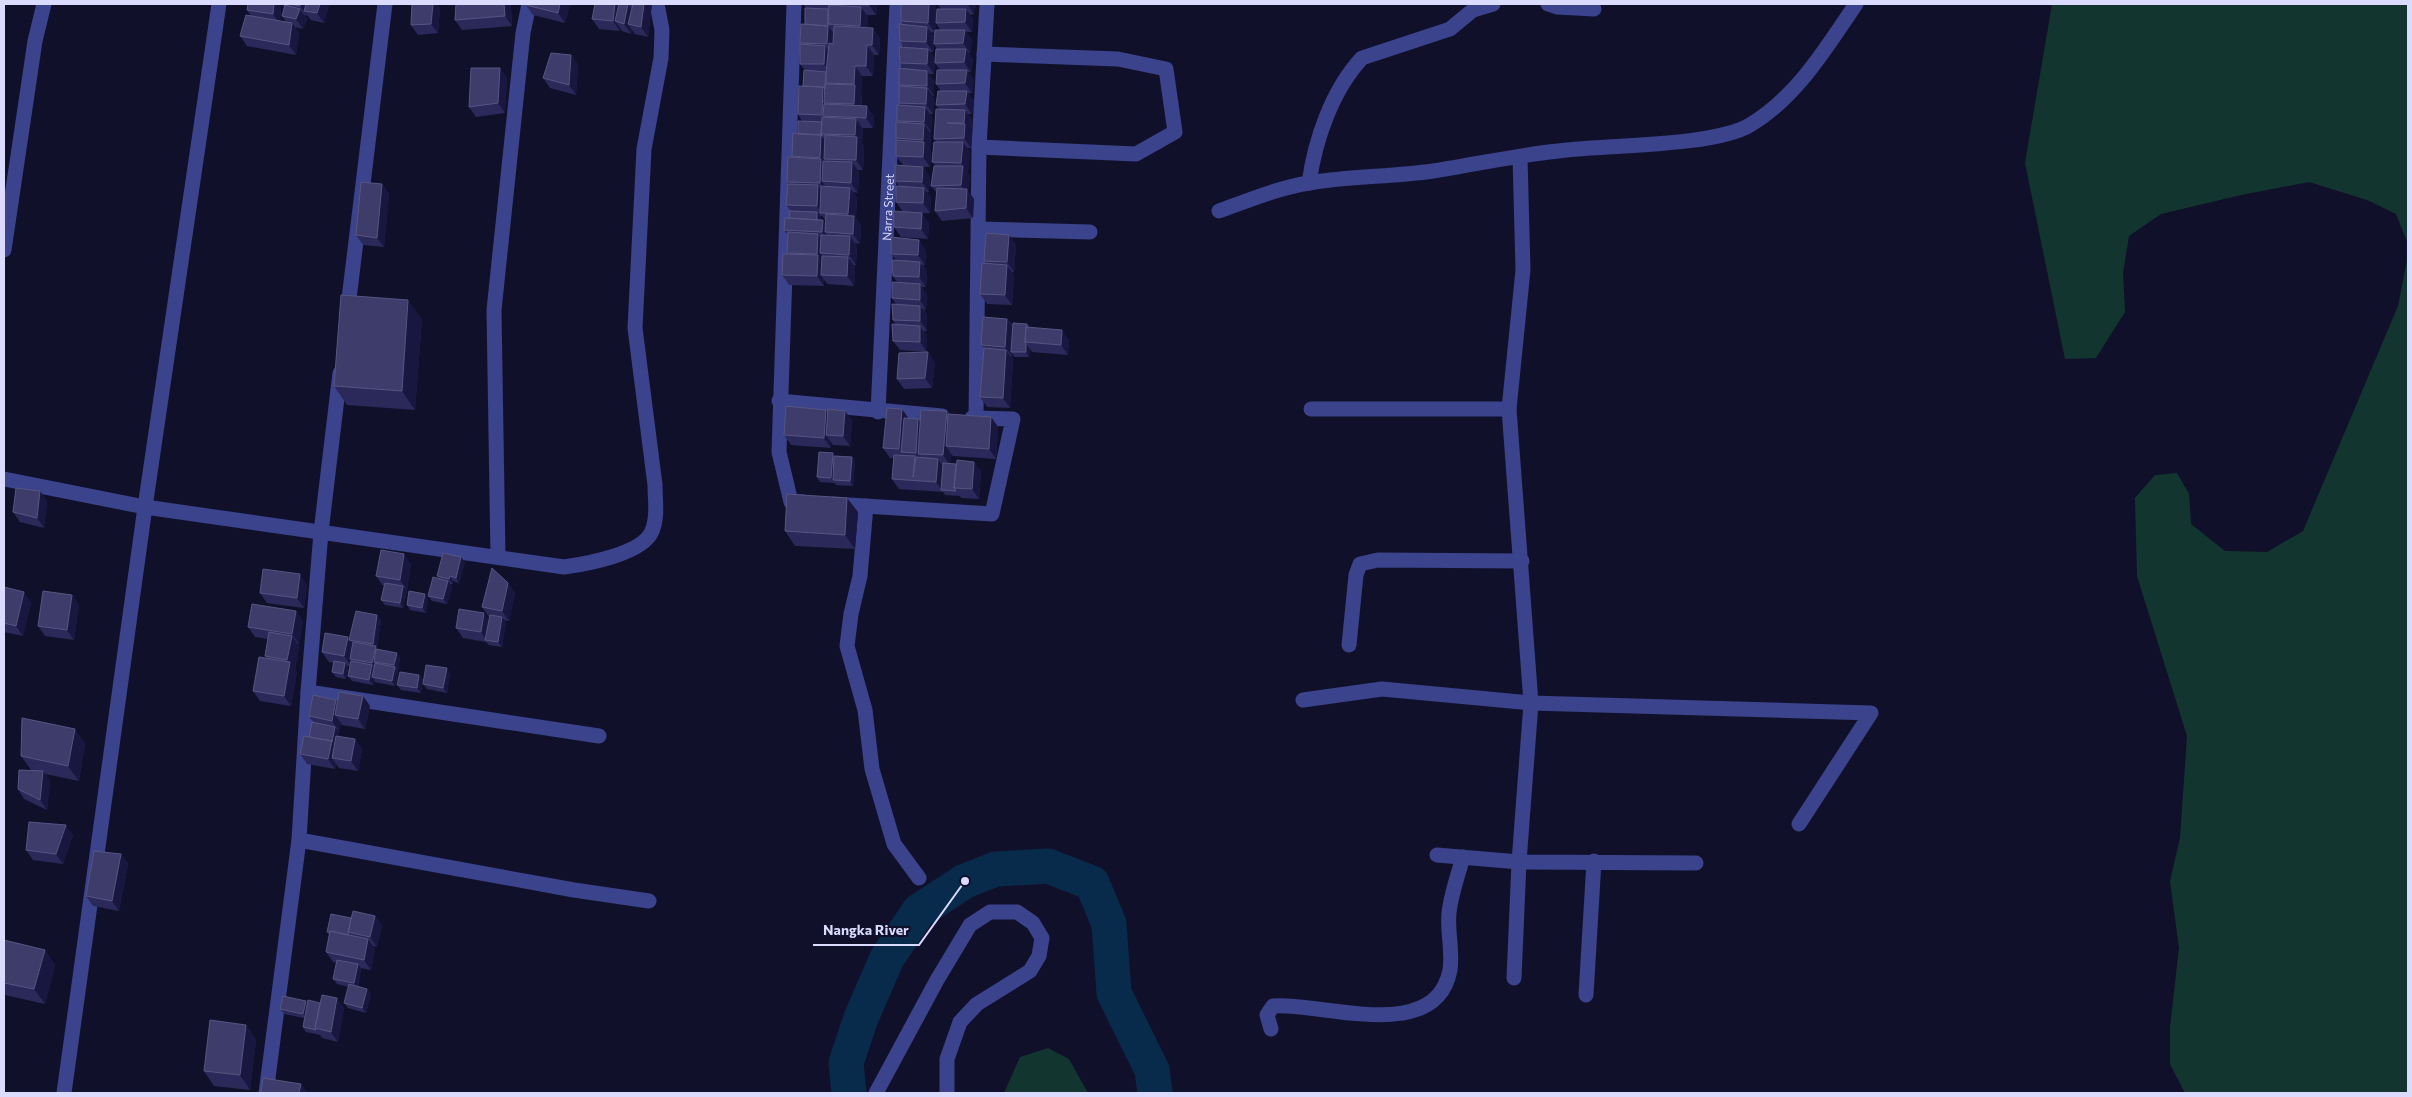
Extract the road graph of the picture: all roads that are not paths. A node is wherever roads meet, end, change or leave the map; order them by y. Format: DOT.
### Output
graph roads {
  1 [pos="44,4"];
  2 [pos="219,4"];
  3 [pos="385,4"];
  4 [pos="528,4"];
  5 [pos="657,4"];
  6 [pos="794,4"];
  7 [pos="897,4"];
  8 [pos="987,4"];
  9 [pos="1493,4"];
  10 [pos="1548,4"];
  11 [pos="1856,4"];
  12 [pos="1594,9"];
  13 [pos="984,54"];
  14 [pos="979,147"];
  15 [pos="1520,157"];
  16 [pos="1309,183"];
  17 [pos="1219,211"];
  18 [pos="979,230"];
  19 [pos="1090,232"];
  20 [pos="4,250"];
  21 [pos="346,326"];
  22 [pos="342,356"];
  23 [pos="780,401"];
  24 [pos="1311,409"];
  25 [pos="1510,409"];
  26 [pos="878,412"];
  27 [pos="976,418"];
  28 [pos="4,479"];
  29 [pos="866,506"];
  30 [pos="145,507"];
  31 [pos="321,532"];
  32 [pos="498,557"];
  33 [pos="1522,561"];
  34 [pos="1349,645"];
  35 [pos="308,692"];
  36 [pos="1303,700"];
  37 [pos="1532,703"];
  38 [pos="599,736"];
  39 [pos="1799,824"];
  40 [pos="299,840"];
  41 [pos="1437,855"];
  42 [pos="1463,857"];
  43 [pos="1594,861"];
  44 [pos="1519,862"];
  45 [pos="1696,863"];
  46 [pos="919,878"];
  47 [pos="649,901"];
  48 [pos="1514,978"];
  49 [pos="1586,995"];
  50 [pos="1271,1029"];
  51 [pos="876,1091"];
  52 [pos="64,1093"];
  53 [pos="266,1093"];
  54 [pos="946,1093"];
  1 -- 20 [label="street"];
  2 -- 30 [label="street"];
  3 -- 21 [label="street"];
  4 -- 32 [label="street"];
  5 -- 32 [label="street"];
  6 -- 23 [label="street"];
  7 -- 26 [label="street, Narra Street"];
  8 -- 13 [label="street"];
  9 -- 16 [label="street"];
  10 -- 12 [label="street"];
  11 -- 15 [label="street"];
  13 -- 14 [label="street"];
  13 -- 14 [label="street"];
  14 -- 18 [label="street"];
  15 -- 16 [label="street"];
  15 -- 25 [label="street"];
  16 -- 17 [label="street"];
  18 -- 19 [label="street"];
  18 -- 27 [label="street"];
  22 -- 31 [label="street"];
  23 -- 26 [label="street"];
  23 -- 29 [label="street"];
  24 -- 25 [label="street"];
  25 -- 33 [label="street"];
  26 -- 27 [label="street"];
  27 -- 29 [label="street"];
  28 -- 30 [label="street"];
  29 -- 46 [label="street"];
  30 -- 31 [label="street"];
  30 -- 52 [label="street"];
  31 -- 32 [label="street"];
  31 -- 35 [label="street"];
  33 -- 34 [label="street"];
  33 -- 37 [label="street"];
  35 -- 38 [label="street"];
  35 -- 40 [label="street"];
  36 -- 37 [label="street"];
  37 -- 39 [label="street"];
  37 -- 44 [label="street"];
  40 -- 47 [label="street"];
  40 -- 53 [label="street"];
  41 -- 42 [label="street"];
  42 -- 44 [label="street"];
  42 -- 50 [label="street"];
  43 -- 44 [label="street"];
  43 -- 45 [label="street"];
  43 -- 49 [label="street"];
  44 -- 48 [label="street"];
  51 -- 54 [label="street"];
}
